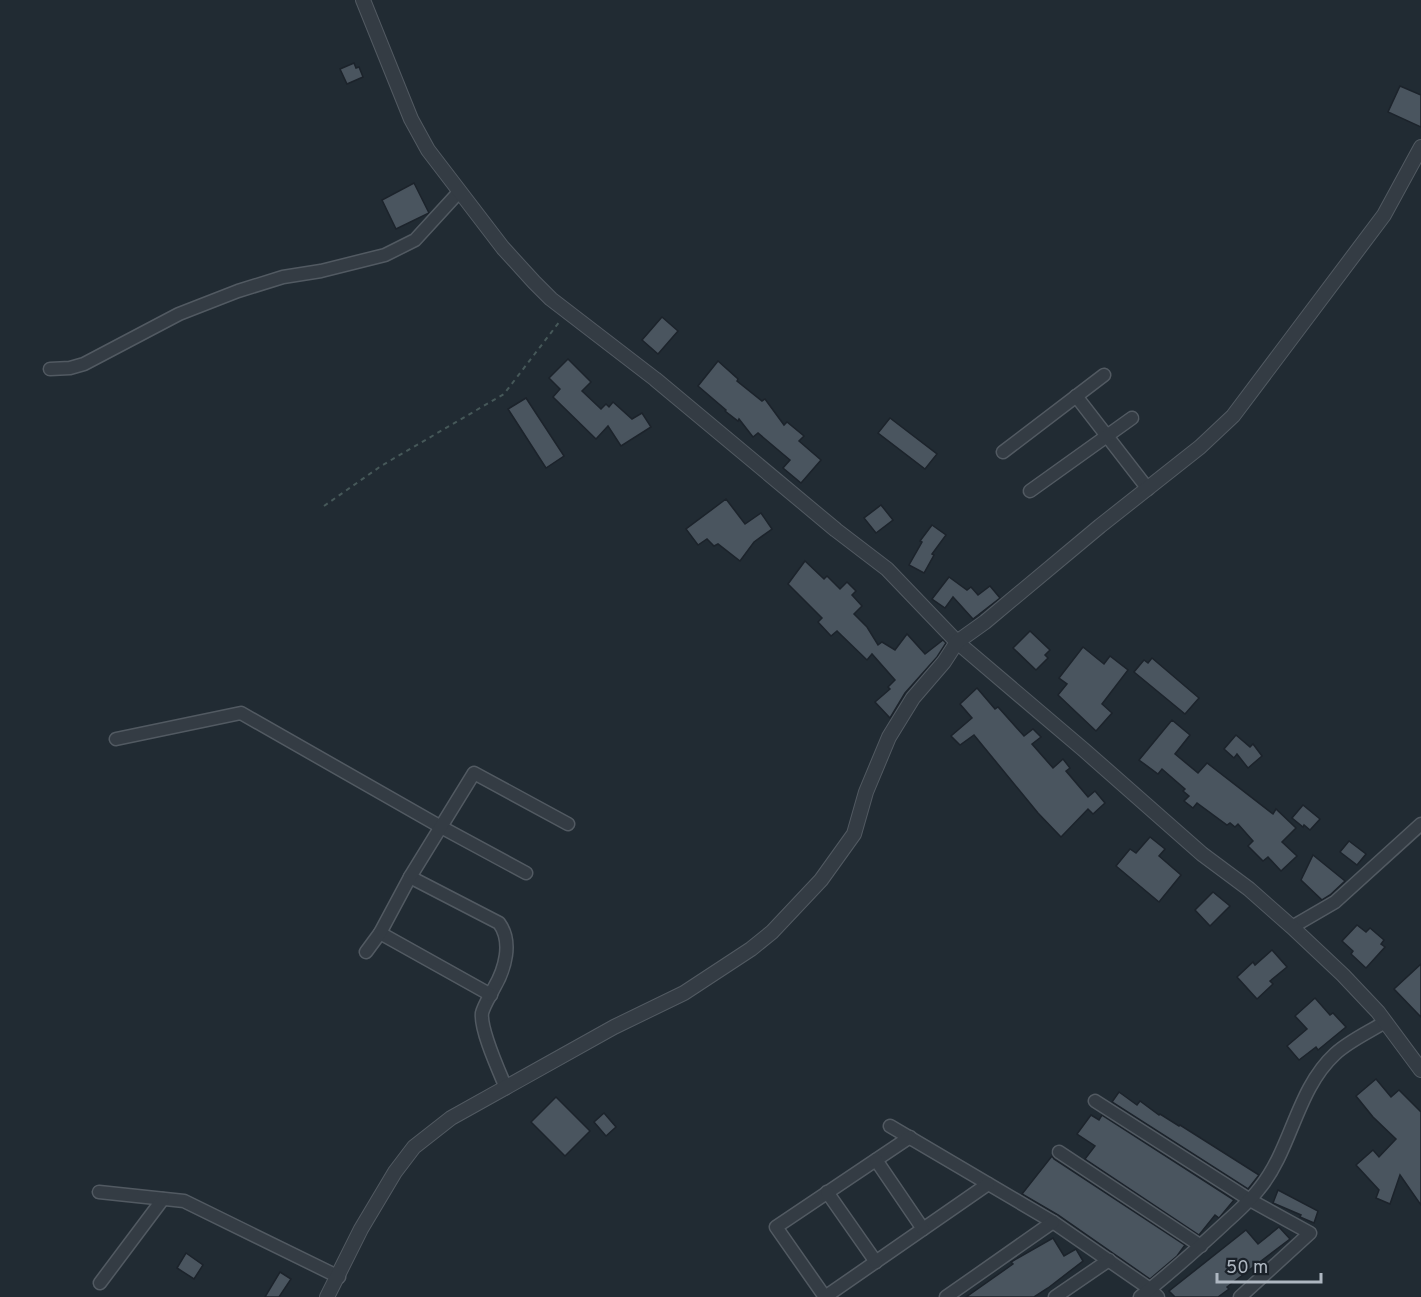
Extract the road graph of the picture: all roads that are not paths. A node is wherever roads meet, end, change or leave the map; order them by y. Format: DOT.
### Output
graph roads {
  1 [pos="363,0"];
  2 [pos="1421,147"];
  3 [pos="459,192"];
  4 [pos="50,369"];
  5 [pos="1104,375"];
  6 [pos="1076,396"];
  7 [pos="1132,418"];
  8 [pos="1107,436"];
  9 [pos="1002,452"];
  10 [pos="1148,489"];
  11 [pos="1030,491"];
  12 [pos="957,642"];
  13 [pos="116,739"];
  14 [pos="568,824"];
  15 [pos="1421,824"];
  16 [pos="441,827"];
  17 [pos="526,873"];
  18 [pos="410,877"];
  19 [pos="1292,927"];
  20 [pos="380,933"];
  21 [pos="366,952"];
  22 [pos="491,995"];
  23 [pos="1385,1022"];
  24 [pos="1421,1070"];
  25 [pos="506,1088"];
  26 [pos="1095,1101"];
  27 [pos="890,1126"];
  28 [pos="910,1137"];
  29 [pos="1059,1152"];
  30 [pos="876,1160"];
  31 [pos="988,1184"];
  32 [pos="99,1192"];
  33 [pos="827,1192"];
  34 [pos="163,1199"];
  35 [pos="1250,1200"];
  36 [pos="1053,1222"];
  37 [pos="923,1229"];
  38 [pos="1201,1246"];
  39 [pos="1108,1260"];
  40 [pos="876,1262"];
  41 [pos="339,1277"];
  42 [pos="100,1283"];
  43 [pos="1154,1293"];
  44 [pos="327,1297"];
  45 [pos="946,1297"];
  46 [pos="1055,1297"];
  47 [pos="1140,1297"];
  48 [pos="1240,1297"];
  1 -- 3 [label="street"];
  2 -- 10 [label="street"];
  3 -- 4 [label="street"];
  3 -- 12 [label="street"];
  5 -- 6 [label="street"];
  6 -- 8 [label="street"];
  6 -- 9 [label="street"];
  7 -- 8 [label="street"];
  8 -- 10 [label="street"];
  8 -- 11 [label="street"];
  10 -- 12 [label="street"];
  12 -- 19 [label="street"];
  12 -- 25 [label="street"];
  13 -- 16 [label="street"];
  14 -- 16 [label="street"];
  15 -- 19 [label="street"];
  16 -- 17 [label="street"];
  16 -- 18 [label="street"];
  18 -- 20 [label="street"];
  18 -- 22 [label="street"];
  19 -- 23 [label="street"];
  20 -- 21 [label="street"];
  20 -- 22 [label="street"];
  22 -- 25 [label="street"];
  23 -- 24 [label="street"];
  23 -- 35 [label="street"];
  25 -- 41 [label="street"];
  26 -- 35 [label="street"];
  27 -- 28 [label="street"];
  28 -- 30 [label="street"];
  28 -- 31 [label="street"];
  29 -- 38 [label="street"];
  30 -- 33 [label="street"];
  30 -- 37 [label="street"];
  31 -- 36 [label="street"];
  31 -- 37 [label="street"];
  32 -- 34 [label="street"];
  33 -- 40 [label="street"];
  33 -- 40 [label="street"];
  34 -- 41 [label="street"];
  34 -- 42 [label="street"];
  35 -- 38 [label="street"];
  35 -- 48 [label="street"];
  36 -- 39 [label="street"];
  36 -- 45 [label="street"];
  37 -- 40 [label="street"];
  38 -- 43 [label="street"];
  39 -- 43 [label="street"];
  39 -- 46 [label="street"];
  41 -- 44 [label="street"];
  43 -- 47 [label="street"];
}
